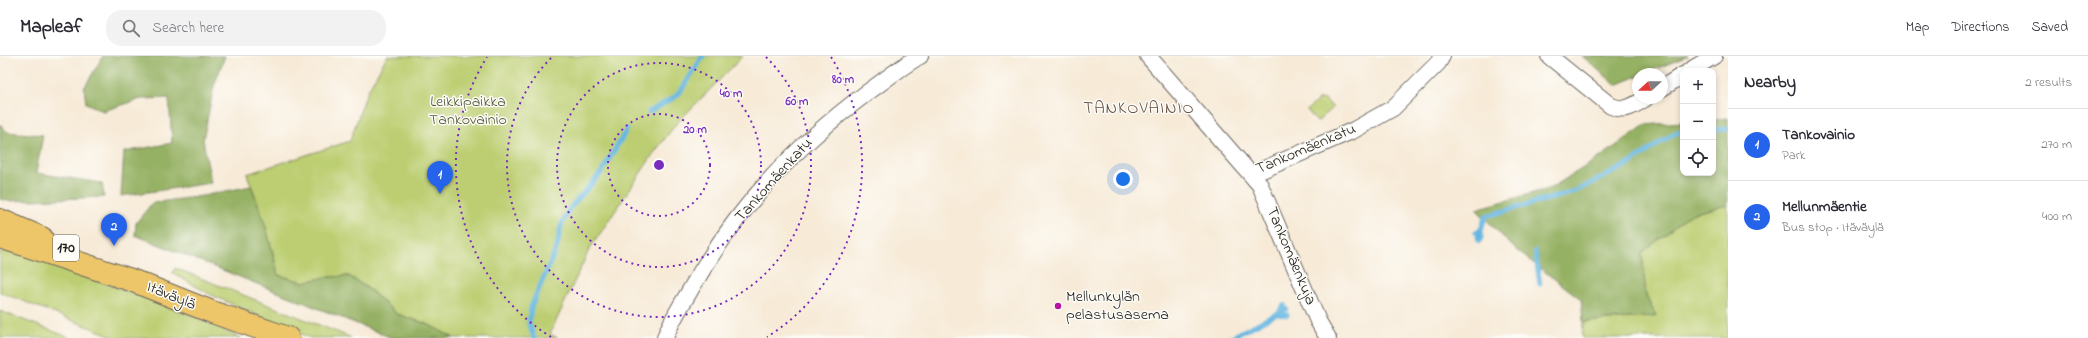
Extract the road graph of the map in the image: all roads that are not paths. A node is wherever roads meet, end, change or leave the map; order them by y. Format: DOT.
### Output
graph roads {
  1 [pos="920,56"];
  2 [pos="1148,56"];
  3 [pos="1442,56"];
  4 [pos="1549,56"];
  5 [pos="1714,56"];
  6 [pos="1694,68"];
  7 [pos="1680,77"];
  8 [pos="1668,84"];
  9 [pos="1637,104"];
  10 [pos="1253,174"];
  11 [pos="0,220"];
  12 [pos="0,237"];
  13 [pos="131,280"];
  14 [pos="212,312"];
  15 [pos="260,338"];
  16 [pos="288,338"];
  17 [pos="665,338"];
  18 [pos="1328,338"];
  1 -- 17 [label="street, Tankomäenkatu"];
  2 -- 10 [label="street, Tankomäenkatu"];
  3 -- 10 [label="street, Tankomäenkatu"];
  4 -- 9 [label="street"];
  5 -- 6 [label="street"];
  7 -- 8 [label="street"];
  10 -- 18 [label="street, Tankomäenkuja"];
  11 -- 13 [label="main road, Itäväylä / 170"];
  12 -- 13 [label="main road, Itäväylä / 170"];
  13 -- 14 [label="main road, Itäväylä / 170"];
  14 -- 15 [label="main road, Itäväylä / 170"];
  14 -- 16 [label="main road, Itäväylä / 170"];
}
